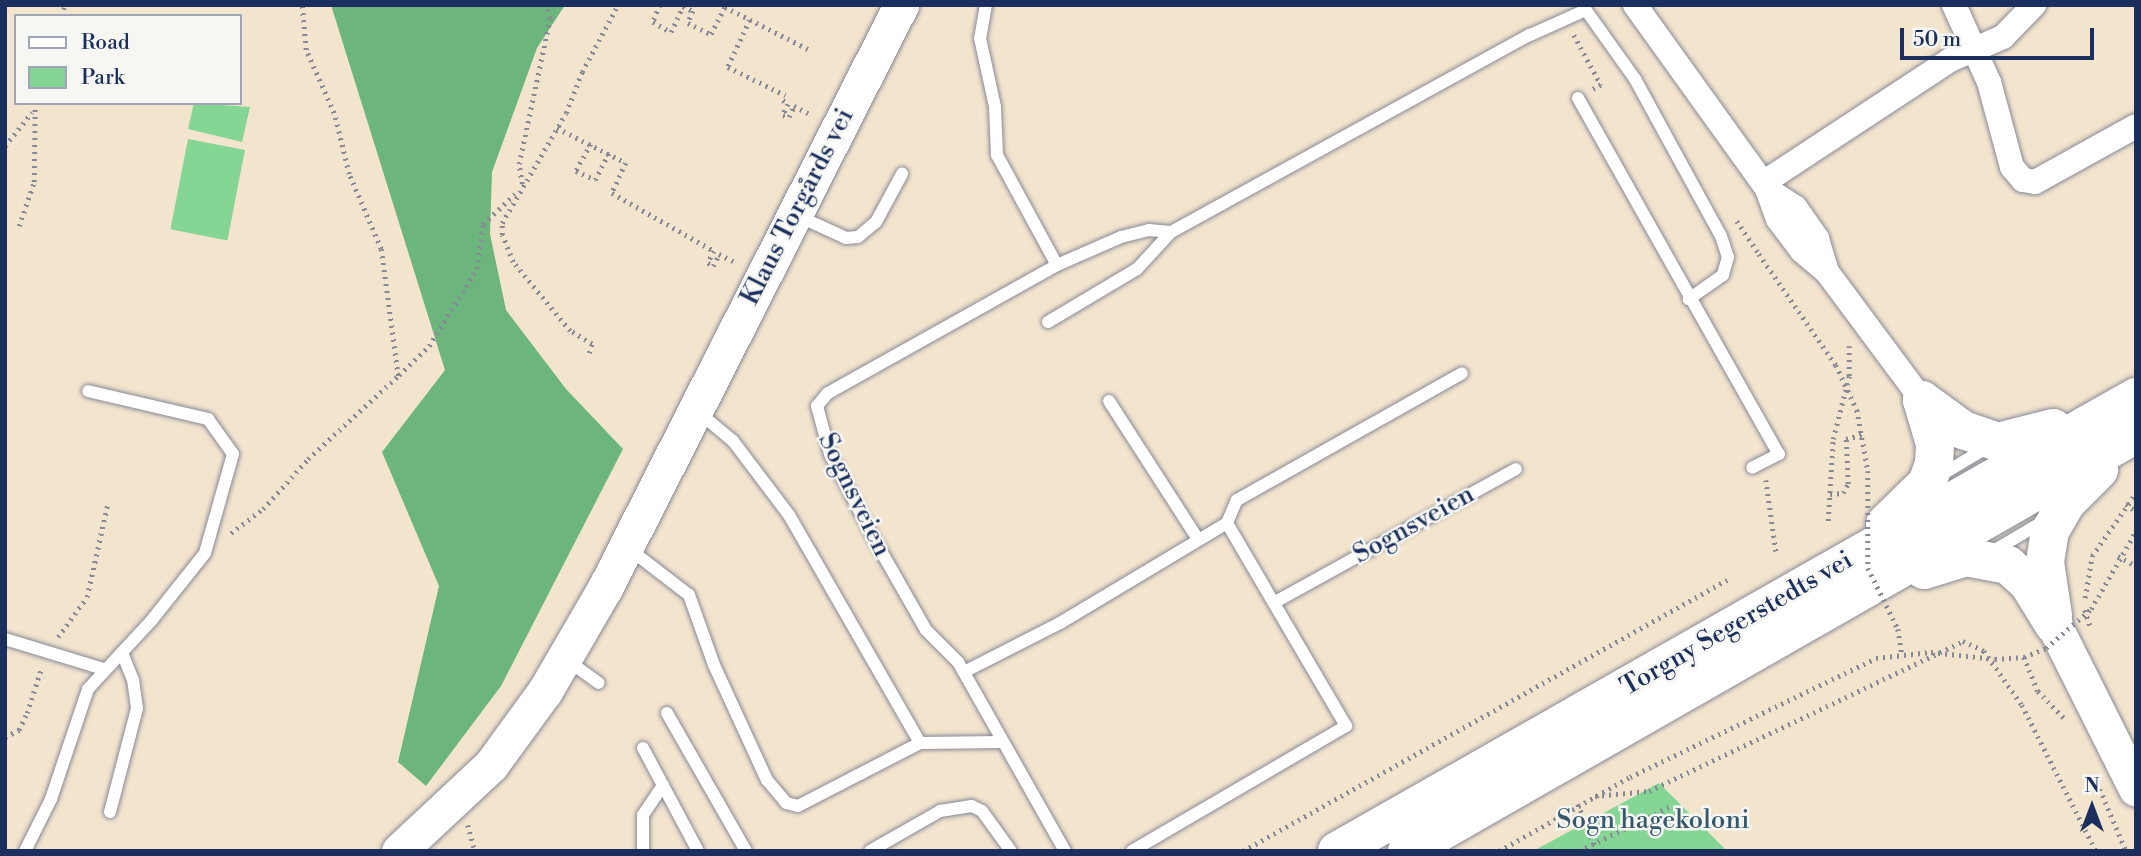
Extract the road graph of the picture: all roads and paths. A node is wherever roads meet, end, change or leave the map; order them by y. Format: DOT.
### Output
graph roads {
  1 [pos="302,5"];
  2 [pos="546,5"];
  3 [pos="618,5"];
  4 [pos="660,5"];
  5 [pos="901,5"];
  6 [pos="986,5"];
  7 [pos="1635,5"];
  8 [pos="1954,5"];
  9 [pos="2034,5"];
  10 [pos="1584,8"];
  11 [pos="750,20"];
  12 [pos="1567,22"];
  13 [pos="808,49"];
  14 [pos="1976,50"];
  15 [pos="1577,98"];
  16 [pos="34,105"];
  17 [pos="32,112"];
  18 [pos="816,117"];
  19 [pos="2136,126"];
  20 [pos="557,128"];
  21 [pos="591,144"];
  22 [pos="5,146"];
  23 [pos="609,153"];
  24 [pos="902,174"];
  25 [pos="522,184"];
  26 [pos="1765,186"];
  27 [pos="517,192"];
  28 [pos="794,215"];
  29 [pos="19,226"];
  30 [pos="1171,232"];
  31 [pos="1759,254"];
  32 [pos="741,265"];
  33 [pos="1057,265"];
  34 [pos="1689,299"];
  35 [pos="1048,322"];
  36 [pos="1849,344"];
  37 [pos="589,353"];
  38 [pos="1462,373"];
  39 [pos="398,376"];
  40 [pos="88,391"];
  41 [pos="1922,400"];
  42 [pos="1109,401"];
  43 [pos="695,410"];
  44 [pos="2131,418"];
  45 [pos="1863,434"];
  46 [pos="1998,442"];
  47 [pos="1758,465"];
  48 [pos="1516,469"];
  49 [pos="1927,483"];
  50 [pos="1830,494"];
  51 [pos="2136,494"];
  52 [pos="108,502"];
  53 [pos="2126,504"];
  54 [pos="2136,511"];
  55 [pos="2058,513"];
  56 [pos="1828,521"];
  57 [pos="1227,523"];
  58 [pos="2136,531"];
  59 [pos="1198,539"];
  60 [pos="626,546"];
  61 [pos="1776,551"];
  62 [pos="205,552"];
  63 [pos="2119,556"];
  64 [pos="1981,559"];
  65 [pos="2136,566"];
  66 [pos="1727,580"];
  67 [pos="1844,583"];
  68 [pos="1275,602"];
  69 [pos="2054,625"];
  70 [pos="2095,638"];
  71 [pos="5,639"];
  72 [pos="46,653"];
  73 [pos="122,653"];
  74 [pos="1902,653"];
  75 [pos="2024,657"];
  76 [pos="564,658"];
  77 [pos="103,669"];
  78 [pos="964,672"];
  79 [pos="599,683"];
  80 [pos="667,713"];
  81 [pos="2069,724"];
  82 [pos="5,737"];
  83 [pos="1001,742"];
  84 [pos="920,743"];
  85 [pos="643,748"];
  86 [pos="2094,776"];
  87 [pos="663,785"];
  88 [pos="2136,789"];
  89 [pos="1595,796"];
  90 [pos="1578,804"];
  91 [pos="1673,805"];
  92 [pos="110,812"];
  93 [pos="468,825"];
  94 [pos="1593,844"];
  95 [pos="25,851"];
  96 [pos="399,851"];
  97 [pos="475,851"];
  98 [pos="643,851"];
  99 [pos="698,851"];
  100 [pos="746,851"];
  101 [pos="870,851"];
  102 [pos="1011,851"];
  103 [pos="1065,851"];
  104 [pos="1132,851"];
  105 [pos="1243,851"];
  106 [pos="1337,851"];
  107 [pos="1407,851"];
  108 [pos="1499,851"];
  109 [pos="1580,851"];
  110 [pos="1597,851"];
  111 [pos="2095,851"];
  112 [pos="2126,851"];
  1 -- 39 [label="path"];
  2 -- 25 [label="path"];
  3 -- 20 [label="path"];
  4 -- 11 [label="path"];
  5 -- 28 [label="main road, Klaus Torgårds vei"];
  6 -- 33 [label="lane"];
  7 -- 26 [label="street"];
  8 -- 14 [label="street"];
  9 -- 14 [label="street"];
  10 -- 12 [label="lane"];
  10 -- 34 [label="lane"];
  11 -- 13 [label="path"];
  11 -- 18 [label="path"];
  12 -- 15 [label="path"];
  12 -- 30 [label="lane"];
  14 -- 19 [label="street"];
  14 -- 26 [label="street"];
  15 -- 34 [label="lane"];
  16 -- 17 [label="path"];
  17 -- 22 [label="path"];
  17 -- 29 [label="path"];
  20 -- 21 [label="path"];
  20 -- 25 [label="path"];
  21 -- 23 [label="path"];
  21 -- 23 [label="path"];
  23 -- 32 [label="path"];
  24 -- 28 [label="lane"];
  25 -- 27 [label="path"];
  26 -- 41 [label="street"];
  27 -- 37 [label="path"];
  27 -- 39 [label="path"];
  28 -- 43 [label="main road, Klaus Torgårds vei"];
  30 -- 33 [label="lane, Sognsveien"];
  30 -- 35 [label="lane"];
  31 -- 45 [label="path, bridge"];
  33 -- 78 [label="lane, Sognsveien"];
  34 -- 47 [label="lane"];
  36 -- 50 [label="path"];
  38 -- 57 [label="lane"];
  39 -- 62 [label="path"];
  40 -- 62 [label="lane"];
  41 -- 46 [label="highway"];
  41 -- 49 [label="highway"];
  42 -- 59 [label="lane"];
  43 -- 60 [label="main road, Klaus Torgårds vei"];
  43 -- 84 [label="lane"];
  44 -- 46 [label="highway"];
  44 -- 55 [label="highway"];
  44 -- 67 [label="highway, Torgny Segerstedts vei"];
  45 -- 50 [label="path"];
  45 -- 74 [label="path, bridge"];
  46 -- 49 [label="lane"];
  47 -- 61 [label="path"];
  48 -- 68 [label="lane, Sognsveien"];
  49 -- 67 [label="highway"];
  50 -- 56 [label="path"];
  51 -- 53 [label="path"];
  52 -- 72 [label="path"];
  53 -- 54 [label="path"];
  53 -- 70 [label="path"];
  55 -- 64 [label="lane"];
  55 -- 69 [label="highway"];
  57 -- 59 [label="lane"];
  57 -- 68 [label="lane"];
  58 -- 63 [label="path, bridge"];
  59 -- 78 [label="lane"];
  60 -- 76 [label="main road, Klaus Torgårds vei"];
  60 -- 84 [label="lane"];
  62 -- 73 [label="lane"];
  63 -- 65 [label="path"];
  63 -- 75 [label="path, bridge"];
  64 -- 67 [label="highway"];
  64 -- 69 [label="highway"];
  66 -- 105 [label="path"];
  67 -- 106 [label="highway, Torgny Segerstedts vei"];
  67 -- 107 [label="highway, Torgny Segerstedts vei"];
  68 -- 104 [label="lane"];
  69 -- 88 [label="main road"];
  71 -- 72 [label="lane"];
  72 -- 77 [label="lane"];
  72 -- 82 [label="path"];
  73 -- 77 [label="lane"];
  73 -- 92 [label="lane"];
  74 -- 75 [label="path, bridge"];
  74 -- 89 [label="path, bridge"];
  75 -- 81 [label="path"];
  76 -- 79 [label="lane"];
  76 -- 96 [label="main road, Klaus Torgårds vei"];
  77 -- 95 [label="lane"];
  78 -- 83 [label="lane, Sognsveien"];
  80 -- 100 [label="lane"];
  83 -- 84 [label="lane"];
  83 -- 103 [label="lane, Sognsveien"];
  85 -- 87 [label="lane"];
  86 -- 112 [label="path"];
  87 -- 98 [label="lane"];
  87 -- 99 [label="lane"];
  89 -- 90 [label="path"];
  89 -- 111 [label="path"];
  90 -- 94 [label="path"];
  90 -- 108 [label="path"];
  91 -- 94 [label="path"];
  93 -- 97 [label="path"];
  94 -- 109 [label="path"];
  94 -- 110 [label="path"];
  101 -- 102 [label="lane"];
}
